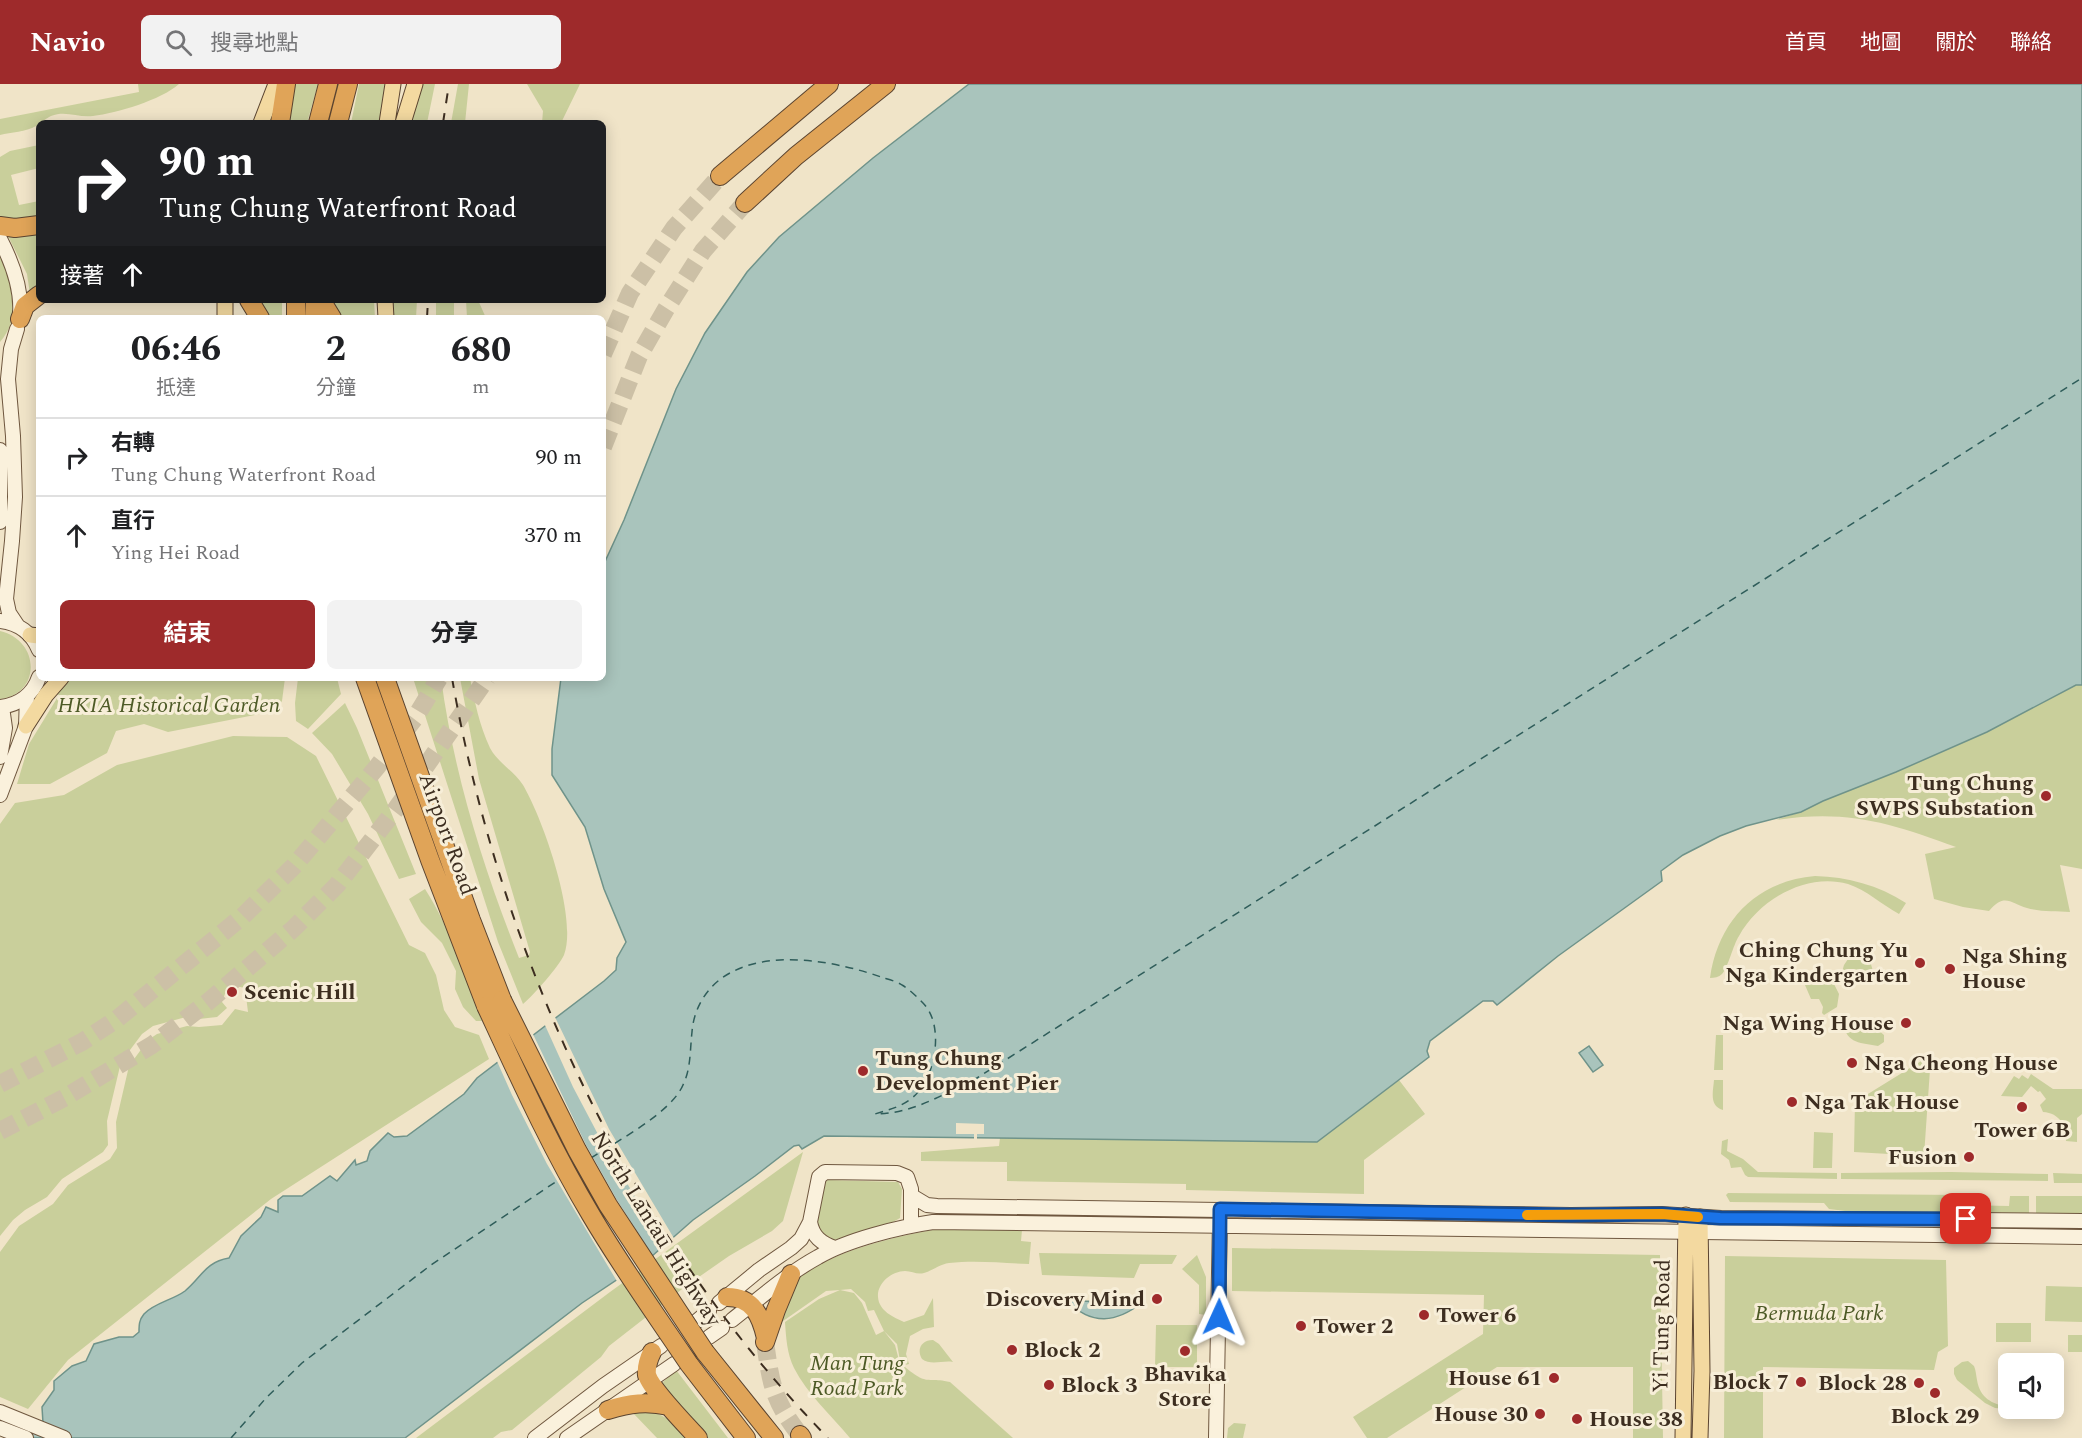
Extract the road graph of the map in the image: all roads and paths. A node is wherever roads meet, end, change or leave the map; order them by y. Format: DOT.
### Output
graph roads {
  1 [pos="267,84"];
  2 [pos="276,84"];
  3 [pos="286,84"];
  4 [pos="328,84"];
  5 [pos="348,84"];
  6 [pos="393,84"];
  7 [pos="415,84"];
  8 [pos="829,84"];
  9 [pos="886,84"];
  10 [pos="254,120"];
  11 [pos="262,120"];
  12 [pos="280,120"];
  13 [pos="319,120"];
  14 [pos="339,120"];
  15 [pos="387,120"];
  16 [pos="404,120"];
  17 [pos="720,176"];
  18 [pos="745,203"];
  19 [pos="36,225"];
  20 [pos="0,226"];
  21 [pos="0,239"];
  22 [pos="36,297"];
  23 [pos="18,324"];
  24 [pos="0,353"];
  25 [pos="0,450"];
  26 [pos="0,522"];
  27 [pos="0,621"];
  28 [pos="17,625"];
  29 [pos="35,635"];
  30 [pos="38,681"];
  31 [pos="58,681"];
  32 [pos="366,681"];
  33 [pos="386,681"];
  34 [pos="27,696"];
  35 [pos="1,707"];
  36 [pos="26,726"];
  37 [pos="0,757"];
  38 [pos="0,795"];
  39 [pos="494,1003"];
  40 [pos="912,1196"];
  41 [pos="1220,1209"];
  42 [pos="2082,1221"];
  43 [pos="810,1222"];
  44 [pos="1693,1224"];
  45 [pos="911,1226"];
  46 [pos="1220,1227"];
  47 [pos="2082,1237"];
  48 [pos="835,1248"];
  49 [pos="791,1274"];
  50 [pos="718,1303"];
  51 [pos="752,1305"];
  52 [pos="697,1321"];
  53 [pos="707,1345"];
  54 [pos="657,1349"];
  55 [pos="682,1364"];
  56 [pos="650,1381"];
  57 [pos="669,1406"];
  58 [pos="608,1410"];
  59 [pos="0,1412"];
  60 [pos="0,1428"];
  61 [pos="26,1438"];
  62 [pos="64,1438"];
  63 [pos="535,1438"];
  64 [pos="567,1438"];
  65 [pos="698,1438"];
  66 [pos="746,1438"];
  67 [pos="774,1438"];
  68 [pos="1216,1438"];
  69 [pos="1683,1438"];
  70 [pos="1700,1438"];
  1 -- 10 [label="main road"];
  2 -- 11 [label="main road"];
  3 -- 12 [label="highway"];
  4 -- 13 [label="highway"];
  5 -- 14 [label="highway"];
  6 -- 15 [label="main road"];
  7 -- 16 [label="main road"];
  8 -- 17 [label="highway"];
  9 -- 18 [label="highway"];
  19 -- 20 [label="highway"];
  21 -- 23 [label="main road"];
  22 -- 23 [label="highway"];
  23 -- 24 [label="main road"];
  23 -- 28 [label="main road"];
  25 -- 26 [label="main road"];
  27 -- 28 [label="main road"];
  28 -- 29 [label="main road"];
  30 -- 34 [label="main road"];
  31 -- 36 [label="main road"];
  32 -- 39 [label="highway, Airport Road"];
  33 -- 39 [label="highway, Airport Road"];
  34 -- 35 [label="main road"];
  34 -- 36 [label="main road"];
  35 -- 37 [label="main road"];
  36 -- 38 [label="main road"];
  39 -- 53 [label="highway, North Lantau Highway, bridge"];
  39 -- 55 [label="highway, North Lantau Highway, bridge"];
  40 -- 41 [label="main road"];
  40 -- 43 [label="main road"];
  40 -- 45 [label="main road"];
  41 -- 44 [label="main road"];
  41 -- 46 [label="main road"];
  42 -- 44 [label="main road"];
  43 -- 48 [label="main road"];
  43 -- 50 [label="main road"];
  44 -- 46 [label="main road"];
  44 -- 47 [label="main road"];
  44 -- 69 [label="main road, Yi Tung Road"];
  44 -- 70 [label="main road, Yi Tung Road"];
  45 -- 46 [label="main road"];
  45 -- 48 [label="main road"];
  46 -- 68 [label="main road"];
  48 -- 49 [label="main road"];
  49 -- 51 [label="main road"];
  49 -- 51 [label="highway"];
  50 -- 51 [label="highway"];
  50 -- 52 [label="main road"];
  51 -- 53 [label="main road"];
  53 -- 67 [label="highway, North Lantau Highway"];
  54 -- 56 [label="highway"];
  54 -- 63 [label="main road"];
  55 -- 56 [label="main road"];
  55 -- 66 [label="highway, North Lantau Highway"];
  56 -- 57 [label="highway"];
  56 -- 58 [label="main road"];
  57 -- 58 [label="highway"];
  57 -- 65 [label="highway"];
  58 -- 64 [label="main road"];
  59 -- 62 [label="main road"];
  60 -- 61 [label="main road"];
}
